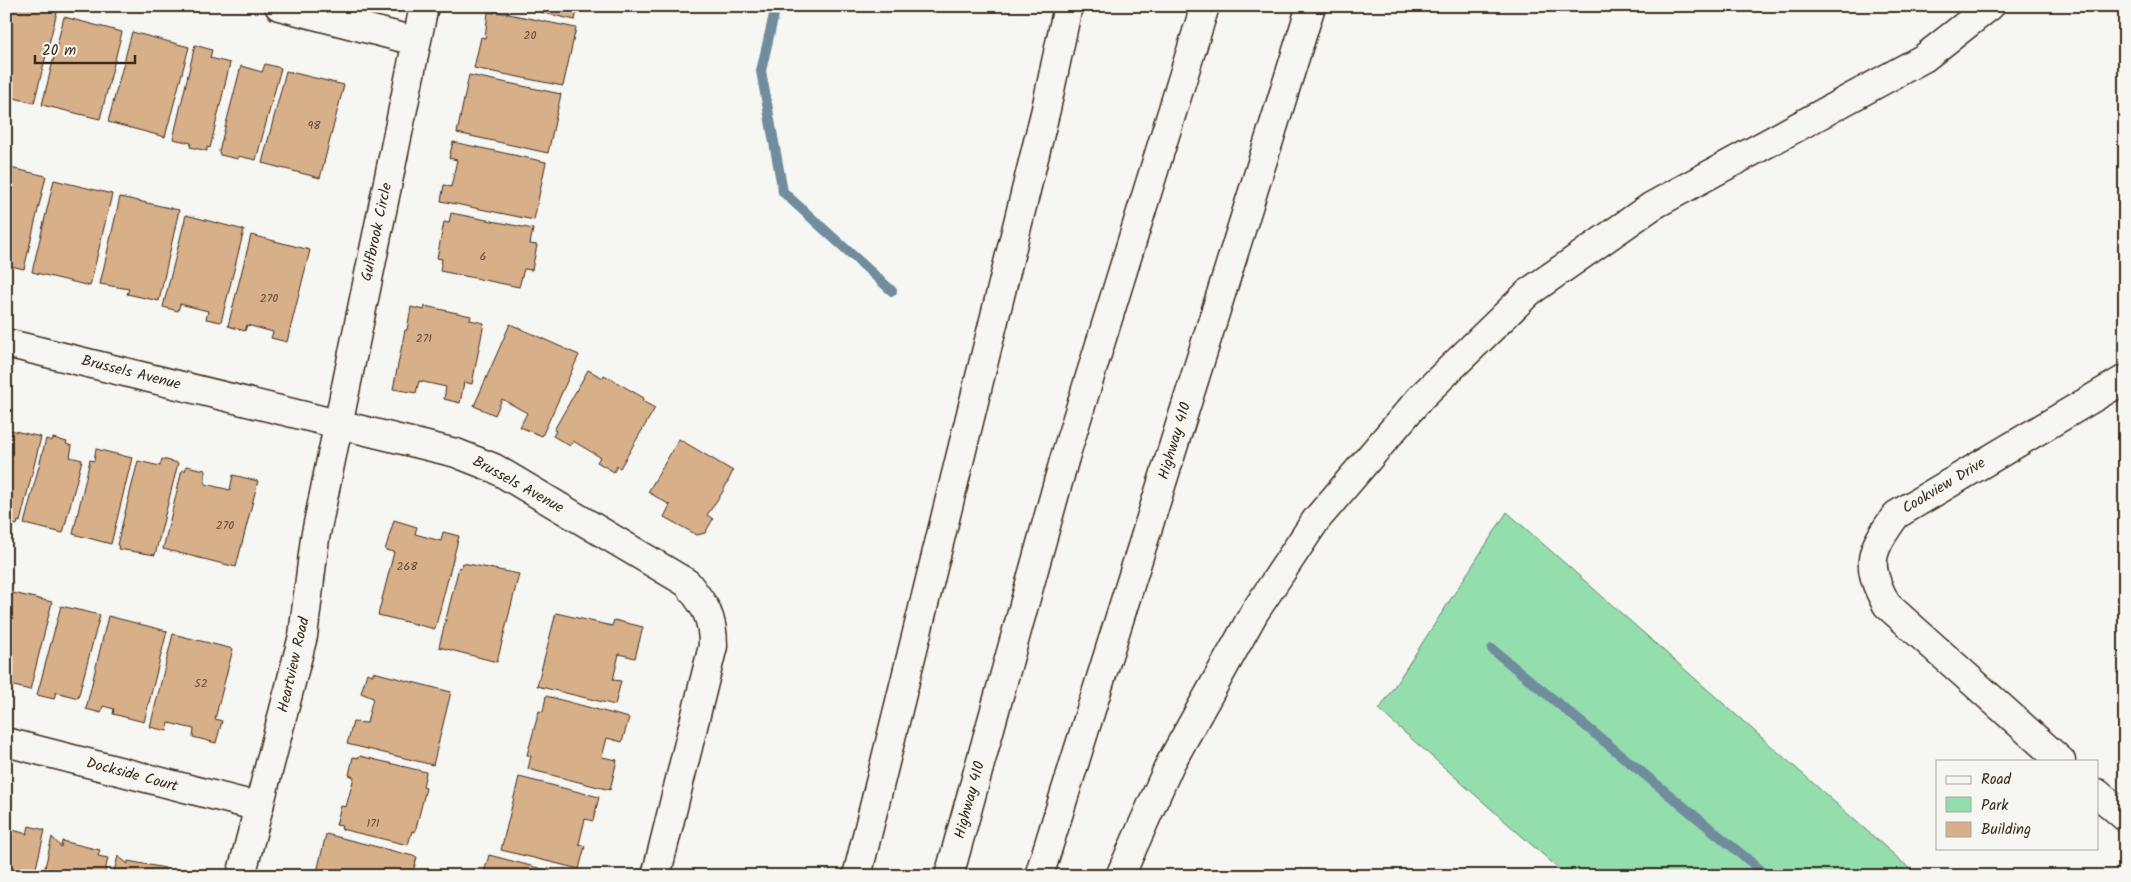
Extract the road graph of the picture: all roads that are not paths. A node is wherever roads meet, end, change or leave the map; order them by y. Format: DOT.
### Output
graph roads {
  1 [pos="279,6"];
  2 [pos="424,6"];
  3 [pos="1068,6"];
  4 [pos="1205,6"];
  5 [pos="1311,6"];
  6 [pos="1990,6"];
  7 [pos="415,41"];
  8 [pos="6,342"];
  9 [pos="2125,379"];
  10 [pos="339,423"];
  11 [pos="6,742"];
  12 [pos="2060,760"];
  13 [pos="2098,794"];
  14 [pos="259,806"];
  15 [pos="2125,817"];
  16 [pos="241,876"];
  17 [pos="656,876"];
  18 [pos="857,876"];
  19 [pos="949,876"];
  20 [pos="1039,876"];
  21 [pos="1120,876"];
  1 -- 7 [label="main road"];
  2 -- 7 [label="main road, Gulfbrook Circle"];
  3 -- 18 [label="main road"];
  4 -- 19 [label="main road, Highway 410"];
  5 -- 20 [label="main road, Highway 410"];
  6 -- 21 [label="main road"];
  7 -- 10 [label="main road, Gulfbrook Circle"];
  8 -- 10 [label="main road, Brussels Avenue"];
  9 -- 12 [label="main road, Cookview Drive"];
  10 -- 14 [label="main road, Heartview Road"];
  10 -- 17 [label="main road, Brussels Avenue"];
  11 -- 14 [label="main road, Dockside Court"];
  13 -- 15 [label="main road"];
  14 -- 16 [label="main road, Heartview Road"];
}
